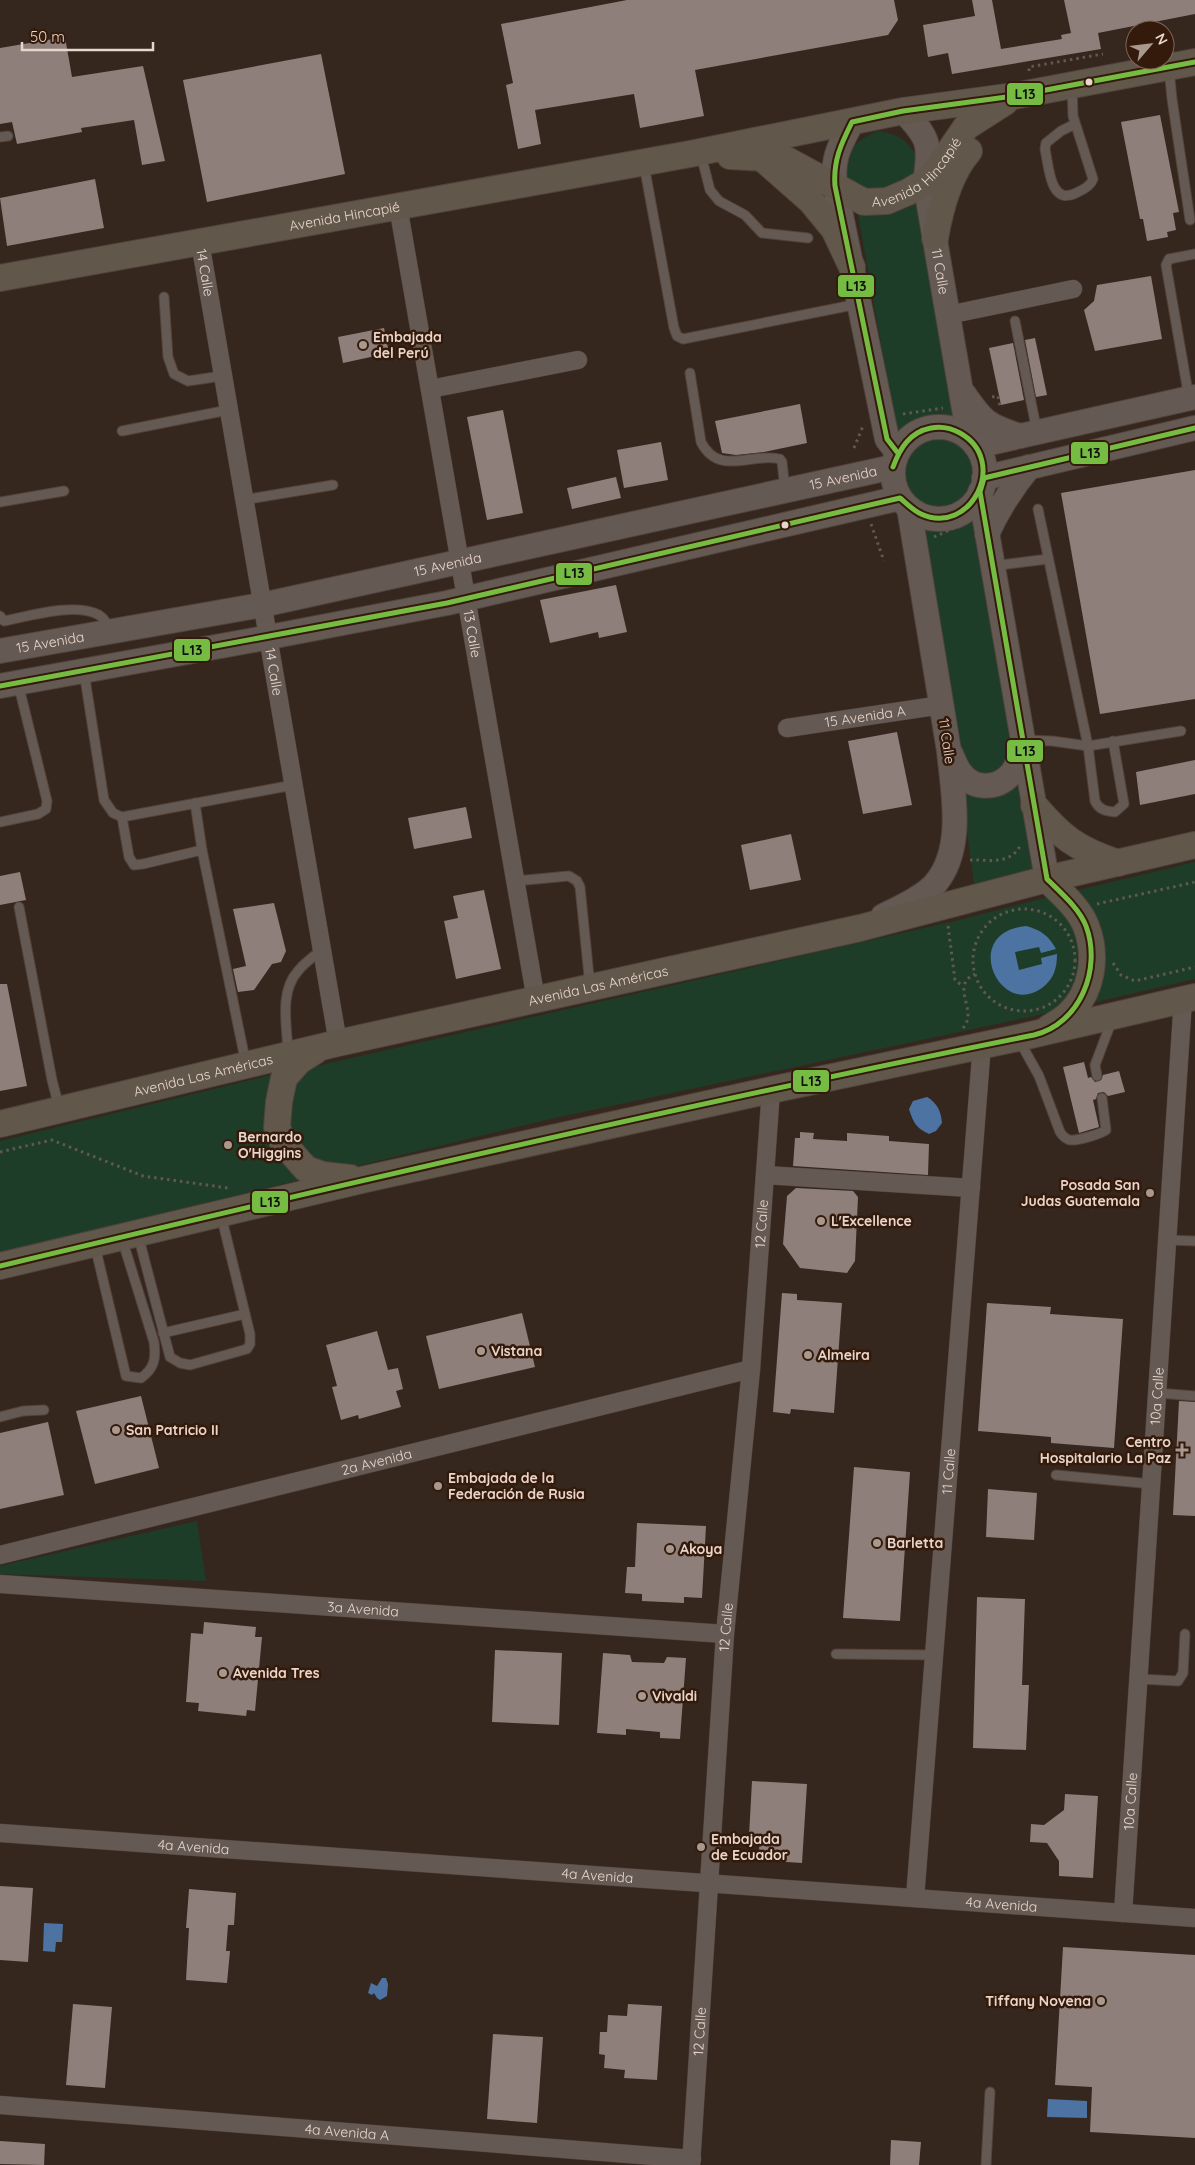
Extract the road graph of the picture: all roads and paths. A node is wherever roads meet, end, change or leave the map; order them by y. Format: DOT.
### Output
graph roads {
  1 [pos="1195,62"];
  2 [pos="1175,65"];
  3 [pos="1149,70"];
  4 [pos="1169,70"];
  5 [pos="1072,85"];
  6 [pos="1014,96"];
  7 [pos="904,111"];
  8 [pos="852,122"];
  9 [pos="1075,124"];
  10 [pos="695,155"];
  11 [pos="761,157"];
  12 [pos="644,163"];
  13 [pos="926,182"];
  14 [pos="836,186"];
  15 [pos="398,206"];
  16 [pos="1190,220"];
  17 [pos="808,238"];
  18 [pos="934,238"];
  19 [pos="200,242"];
  20 [pos="1195,254"];
  21 [pos="852,267"];
  22 [pos="0,278"];
  23 [pos="1073,289"];
  24 [pos="164,297"];
  25 [pos="859,304"];
  26 [pos="948,315"];
  27 [pos="1015,321"];
  28 [pos="578,360"];
  29 [pos="690,373"];
  30 [pos="222,376"];
  31 [pos="430,389"];
  32 [pos="961,390"];
  33 [pos="1192,398"];
  34 [pos="228,410"];
  35 [pos="1195,428"];
  36 [pos="122,431"];
  37 [pos="1029,434"];
  38 [pos="973,442"];
  39 [pos="895,459"];
  40 [pos="1029,467"];
  41 [pos="333,485"];
  42 [pos="785,491"];
  43 [pos="64,492"];
  44 [pos="243,500"];
  45 [pos="0,502"];
  46 [pos="905,503"];
  47 [pos="984,505"];
  48 [pos="865,507"];
  49 [pos="1038,509"];
  50 [pos="917,554"];
  51 [pos="1048,559"];
  52 [pos="460,561"];
  53 [pos="884,561"];
  54 [pos="993,566"];
  55 [pos="466,598"];
  56 [pos="262,605"];
  57 [pos="0,616"];
  58 [pos="110,631"];
  59 [pos="268,637"];
  60 [pos="0,651"];
  61 [pos="84,671"];
  62 [pos="9,684"];
  63 [pos="942,705"];
  64 [pos="787,728"];
  65 [pos="1181,731"];
  66 [pos="1113,741"];
  67 [pos="1023,742"];
  68 [pos="1088,746"];
  69 [pos="949,750"];
  70 [pos="293,785"];
  71 [pos="195,804"];
  72 [pos="1034,806"];
  73 [pos="122,817"];
  74 [pos="0,822"];
  75 [pos="1195,845"];
  76 [pos="202,850"];
  77 [pos="1118,863"];
  78 [pos="1047,880"];
  79 [pos="515,881"];
  80 [pos="1195,882"];
  81 [pos="19,907"];
  82 [pos="1072,911"];
  83 [pos="860,928"];
  84 [pos="322,950"];
  85 [pos="1111,955"];
  86 [pos="1195,967"];
  87 [pos="975,974"];
  88 [pos="590,988"];
  89 [pos="1189,998"];
  90 [pos="536,1000"];
  91 [pos="1113,1016"];
  92 [pos="956,1032"];
  93 [pos="1044,1032"];
  94 [pos="1018,1038"];
  95 [pos="982,1044"];
  96 [pos="330,1045"];
  97 [pos="288,1055"];
  98 [pos="246,1064"];
  99 [pos="1097,1076"];
  100 [pos="770,1090"];
  101 [pos="1102,1098"];
  102 [pos="60,1110"];
  103 [pos="0,1124"];
  104 [pos="0,1152"];
  105 [pos="765,1175"];
  106 [pos="366,1179"];
  107 [pos="232,1187"];
  108 [pos="972,1188"];
  109 [pos="220,1213"];
  110 [pos="129,1235"];
  111 [pos="1168,1240"];
  112 [pos="1195,1241"];
  113 [pos="95,1243"];
  114 [pos="0,1266"];
  115 [pos="245,1314"];
  116 [pos="164,1333"];
  117 [pos="751,1369"];
  118 [pos="1158,1393"];
  119 [pos="1195,1396"];
  120 [pos="44,1410"];
  121 [pos="0,1417"];
  122 [pos="1056,1475"];
  123 [pos="1152,1484"];
  124 [pos="1,1553"];
  125 [pos="0,1584"];
  126 [pos="725,1634"];
  127 [pos="1185,1634"];
  128 [pos="836,1654"];
  129 [pos="935,1655"];
  130 [pos="1139,1679"];
  131 [pos="0,1833"];
  132 [pos="708,1884"];
  133 [pos="916,1898"];
  134 [pos="1123,1913"];
  135 [pos="1195,1918"];
  136 [pos="990,2092"];
  137 [pos="0,2105"];
  138 [pos="691,2162"];
  139 [pos="986,2165"];
  1 -- 2 [label="main road, Avenida Hincapié"];
  3 -- 5 [label="main road, Avenida Hincapié"];
  4 -- 16 [label="lane"];
  5 -- 6 [label="main road, Avenida Hincapié"];
  5 -- 9 [label="lane"];
  6 -- 7 [label="main road, Avenida Hincapié"];
  6 -- 13 [label="main road, Avenida Hincapié"];
  6 -- 18 [label="main road"];
  7 -- 8 [label="main road, Avenida Hincapié"];
  7 -- 13 [label="street, 11 Calle"];
  8 -- 10 [label="main road, Avenida Hincapié"];
  8 -- 14 [label="street"];
  9 -- 9 [label="lane"];
  10 -- 11 [label="main road, Avenida Hincapié"];
  10 -- 12 [label="main road, Avenida Hincapié"];
  10 -- 17 [label="lane"];
  11 -- 14 [label="main road, Avenida Hincapié"];
  11 -- 21 [label="main road"];
  12 -- 15 [label="main road, Avenida Hincapié"];
  12 -- 25 [label="lane"];
  13 -- 14 [label="main road, Avenida Hincapié"];
  13 -- 18 [label="street, 11 Calle"];
  14 -- 21 [label="street"];
  15 -- 19 [label="main road, Avenida Hincapié"];
  15 -- 31 [label="street, 13 Calle"];
  18 -- 26 [label="street, 11 Calle"];
  19 -- 22 [label="main road, Avenida Hincapié"];
  19 -- 30 [label="street, 14 Calle"];
  20 -- 33 [label="lane"];
  21 -- 25 [label="street"];
  23 -- 26 [label="street"];
  24 -- 30 [label="lane"];
  25 -- 39 [label="street"];
  26 -- 32 [label="street, 11 Calle"];
  27 -- 37 [label="lane"];
  28 -- 31 [label="street"];
  29 -- 42 [label="lane"];
  30 -- 34 [label="street, 14 Calle"];
  31 -- 52 [label="street, 13 Calle"];
  32 -- 37 [label="street"];
  32 -- 38 [label="street, 11 Calle"];
  33 -- 37 [label="street"];
  34 -- 36 [label="lane"];
  34 -- 44 [label="street, 14 Calle"];
  35 -- 40 [label="street"];
  37 -- 38 [label="street"];
  38 -- 39 [label="street"];
  38 -- 47 [label="street"];
  39 -- 42 [label="street, 15 Avenida"];
  39 -- 46 [label="street"];
  40 -- 47 [label="street"];
  40 -- 47 [label="street"];
  41 -- 44 [label="lane"];
  42 -- 52 [label="street, 15 Avenida"];
  43 -- 45 [label="lane"];
  44 -- 56 [label="street, 14 Calle"];
  46 -- 47 [label="street"];
  46 -- 48 [label="street"];
  46 -- 50 [label="street, 11 Calle"];
  47 -- 50 [label="path"];
  47 -- 54 [label="street"];
  48 -- 53 [label="path"];
  48 -- 55 [label="street"];
  49 -- 51 [label="lane"];
  50 -- 63 [label="street, 11 Calle"];
  51 -- 54 [label="lane"];
  51 -- 68 [label="lane"];
  52 -- 55 [label="street, 13 Calle"];
  52 -- 56 [label="street, 15 Avenida"];
  54 -- 67 [label="street"];
  55 -- 59 [label="street"];
  55 -- 79 [label="street, 13 Calle"];
  56 -- 58 [label="street, 15 Avenida"];
  56 -- 59 [label="street, 14 Calle"];
  57 -- 58 [label="lane"];
  58 -- 60 [label="street, 15 Avenida"];
  59 -- 61 [label="street"];
  59 -- 70 [label="street, 14 Calle"];
  61 -- 62 [label="street"];
  61 -- 73 [label="lane"];
  62 -- 74 [label="lane"];
  63 -- 64 [label="street, 15 Avenida A"];
  63 -- 69 [label="street, 11 Calle"];
  65 -- 66 [label="lane"];
  66 -- 68 [label="lane"];
  66 -- 68 [label="lane"];
  67 -- 68 [label="lane"];
  67 -- 69 [label="street"];
  67 -- 72 [label="street"];
  69 -- 83 [label="street, 11 Calle"];
  70 -- 71 [label="lane"];
  70 -- 84 [label="street, 14 Calle"];
  71 -- 73 [label="lane"];
  71 -- 76 [label="lane"];
  72 -- 77 [label="main road"];
  72 -- 78 [label="street"];
  73 -- 76 [label="lane"];
  75 -- 77 [label="main road, Avenida Las Américas"];
  76 -- 98 [label="lane"];
  77 -- 78 [label="main road, Avenida Las Américas"];
  78 -- 82 [label="main road"];
  78 -- 83 [label="main road, Avenida Las Américas"];
  79 -- 88 [label="lane"];
  79 -- 90 [label="street, 13 Calle"];
  80 -- 82 [label="path"];
  81 -- 102 [label="lane"];
  82 -- 87 [label="path"];
  82 -- 87 [label="path"];
  82 -- 93 [label="main road"];
  83 -- 88 [label="main road, Avenida Las Américas"];
  84 -- 96 [label="street, 14 Calle"];
  84 -- 97 [label="lane"];
  85 -- 86 [label="path"];
  87 -- 92 [label="path"];
  88 -- 90 [label="main road, Avenida Las Américas"];
  89 -- 91 [label="main road"];
  89 -- 111 [label="street, 10a Calle"];
  90 -- 96 [label="main road, Avenida Las Américas"];
  91 -- 93 [label="main road"];
  91 -- 99 [label="lane"];
  93 -- 94 [label="main road"];
  94 -- 95 [label="main road"];
  94 -- 101 [label="lane"];
  95 -- 100 [label="main road"];
  95 -- 108 [label="street, 11 Calle"];
  96 -- 97 [label="main road, Avenida Las Américas"];
  96 -- 106 [label="main road"];
  97 -- 98 [label="main road, Avenida Las Américas"];
  98 -- 102 [label="main road, Avenida Las Américas"];
  100 -- 105 [label="street, 12 Calle"];
  100 -- 106 [label="main road"];
  102 -- 103 [label="main road, Avenida Las Américas"];
  104 -- 107 [label="path"];
  105 -- 108 [label="street"];
  105 -- 117 [label="street, 12 Calle"];
  106 -- 109 [label="main road"];
  108 -- 129 [label="street, 11 Calle"];
  109 -- 110 [label="main road"];
  109 -- 115 [label="lane"];
  110 -- 113 [label="main road"];
  110 -- 113 [label="lane"];
  110 -- 116 [label="lane"];
  111 -- 112 [label="lane"];
  111 -- 118 [label="street, 10a Calle"];
  113 -- 114 [label="main road"];
  115 -- 116 [label="lane"];
  115 -- 116 [label="lane"];
  117 -- 124 [label="street, 2a Avenida"];
  117 -- 126 [label="street, 12 Calle"];
  118 -- 119 [label="lane"];
  118 -- 123 [label="street, 10a Calle"];
  120 -- 121 [label="lane"];
  122 -- 123 [label="lane"];
  123 -- 130 [label="street, 10a Calle"];
  125 -- 126 [label="street, 3a Avenida"];
  126 -- 132 [label="street, 12 Calle"];
  127 -- 130 [label="lane"];
  128 -- 129 [label="lane"];
  129 -- 133 [label="street, 11 Calle"];
  130 -- 134 [label="street, 10a Calle"];
  131 -- 132 [label="street, 4a Avenida"];
  132 -- 133 [label="street, 4a Avenida"];
  132 -- 138 [label="street, 12 Calle"];
  133 -- 134 [label="street, 4a Avenida"];
  134 -- 135 [label="street, 4a Avenida"];
  136 -- 139 [label="lane"];
  137 -- 138 [label="street, 4a Avenida A"];
}
